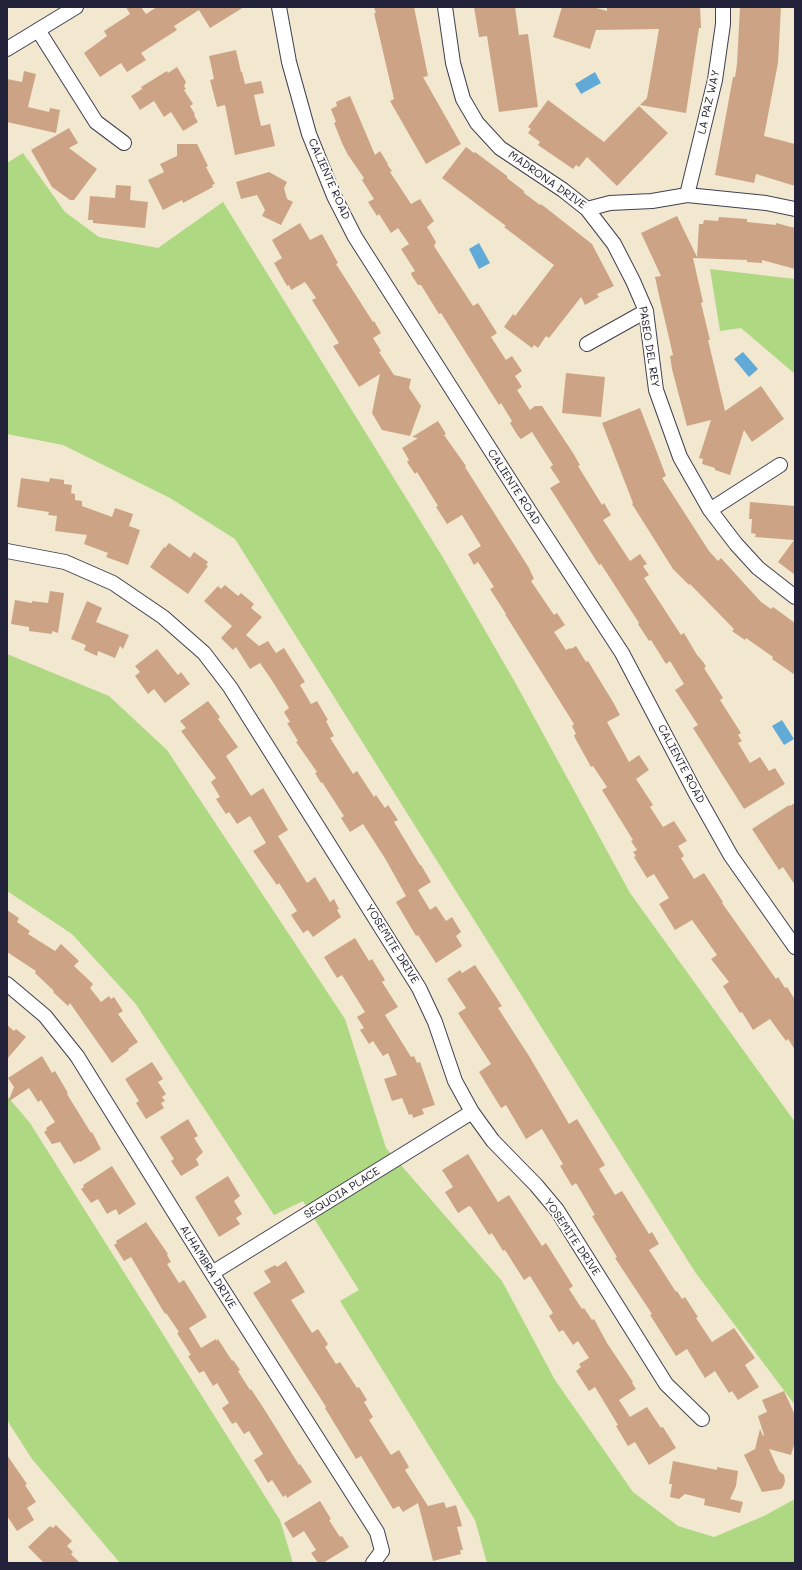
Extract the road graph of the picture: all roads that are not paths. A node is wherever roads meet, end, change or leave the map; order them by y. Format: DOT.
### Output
graph roads {
  1 [pos="76,7"];
  2 [pos="279,7"];
  3 [pos="445,7"];
  4 [pos="723,7"];
  5 [pos="38,30"];
  6 [pos="7,50"];
  7 [pos="124,143"];
  8 [pos="687,195"];
  9 [pos="795,208"];
  10 [pos="587,209"];
  11 [pos="646,311"];
  12 [pos="587,344"];
  13 [pos="780,465"];
  14 [pos="710,510"];
  15 [pos="7,551"];
  16 [pos="795,597"];
  17 [pos="795,947"];
  18 [pos="7,984"];
  19 [pos="472,1112"];
  20 [pos="212,1273"];
  21 [pos="702,1419"];
  22 [pos="373,1563"];
  1 -- 5 [label="street"];
  2 -- 17 [label="street, CALIENTE ROAD"];
  3 -- 10 [label="street, MADRONA DRIVE"];
  4 -- 8 [label="street, LA PAZ WAY"];
  5 -- 6 [label="street"];
  5 -- 7 [label="street"];
  8 -- 9 [label="street, MADRONA DRIVE"];
  8 -- 10 [label="street, MADRONA DRIVE"];
  10 -- 11 [label="street, PASEO DEL REY"];
  11 -- 12 [label="street"];
  11 -- 14 [label="street, PASEO DEL REY"];
  13 -- 14 [label="street"];
  14 -- 16 [label="street, PASEO DEL REY"];
  15 -- 19 [label="street, YOSEMITE DRIVE"];
  18 -- 20 [label="street, ALHAMBRA DRIVE"];
  19 -- 20 [label="street, SEQUOIA PLACE"];
  19 -- 21 [label="street, YOSEMITE DRIVE"];
  20 -- 22 [label="street, ALHAMBRA DRIVE"];
}
